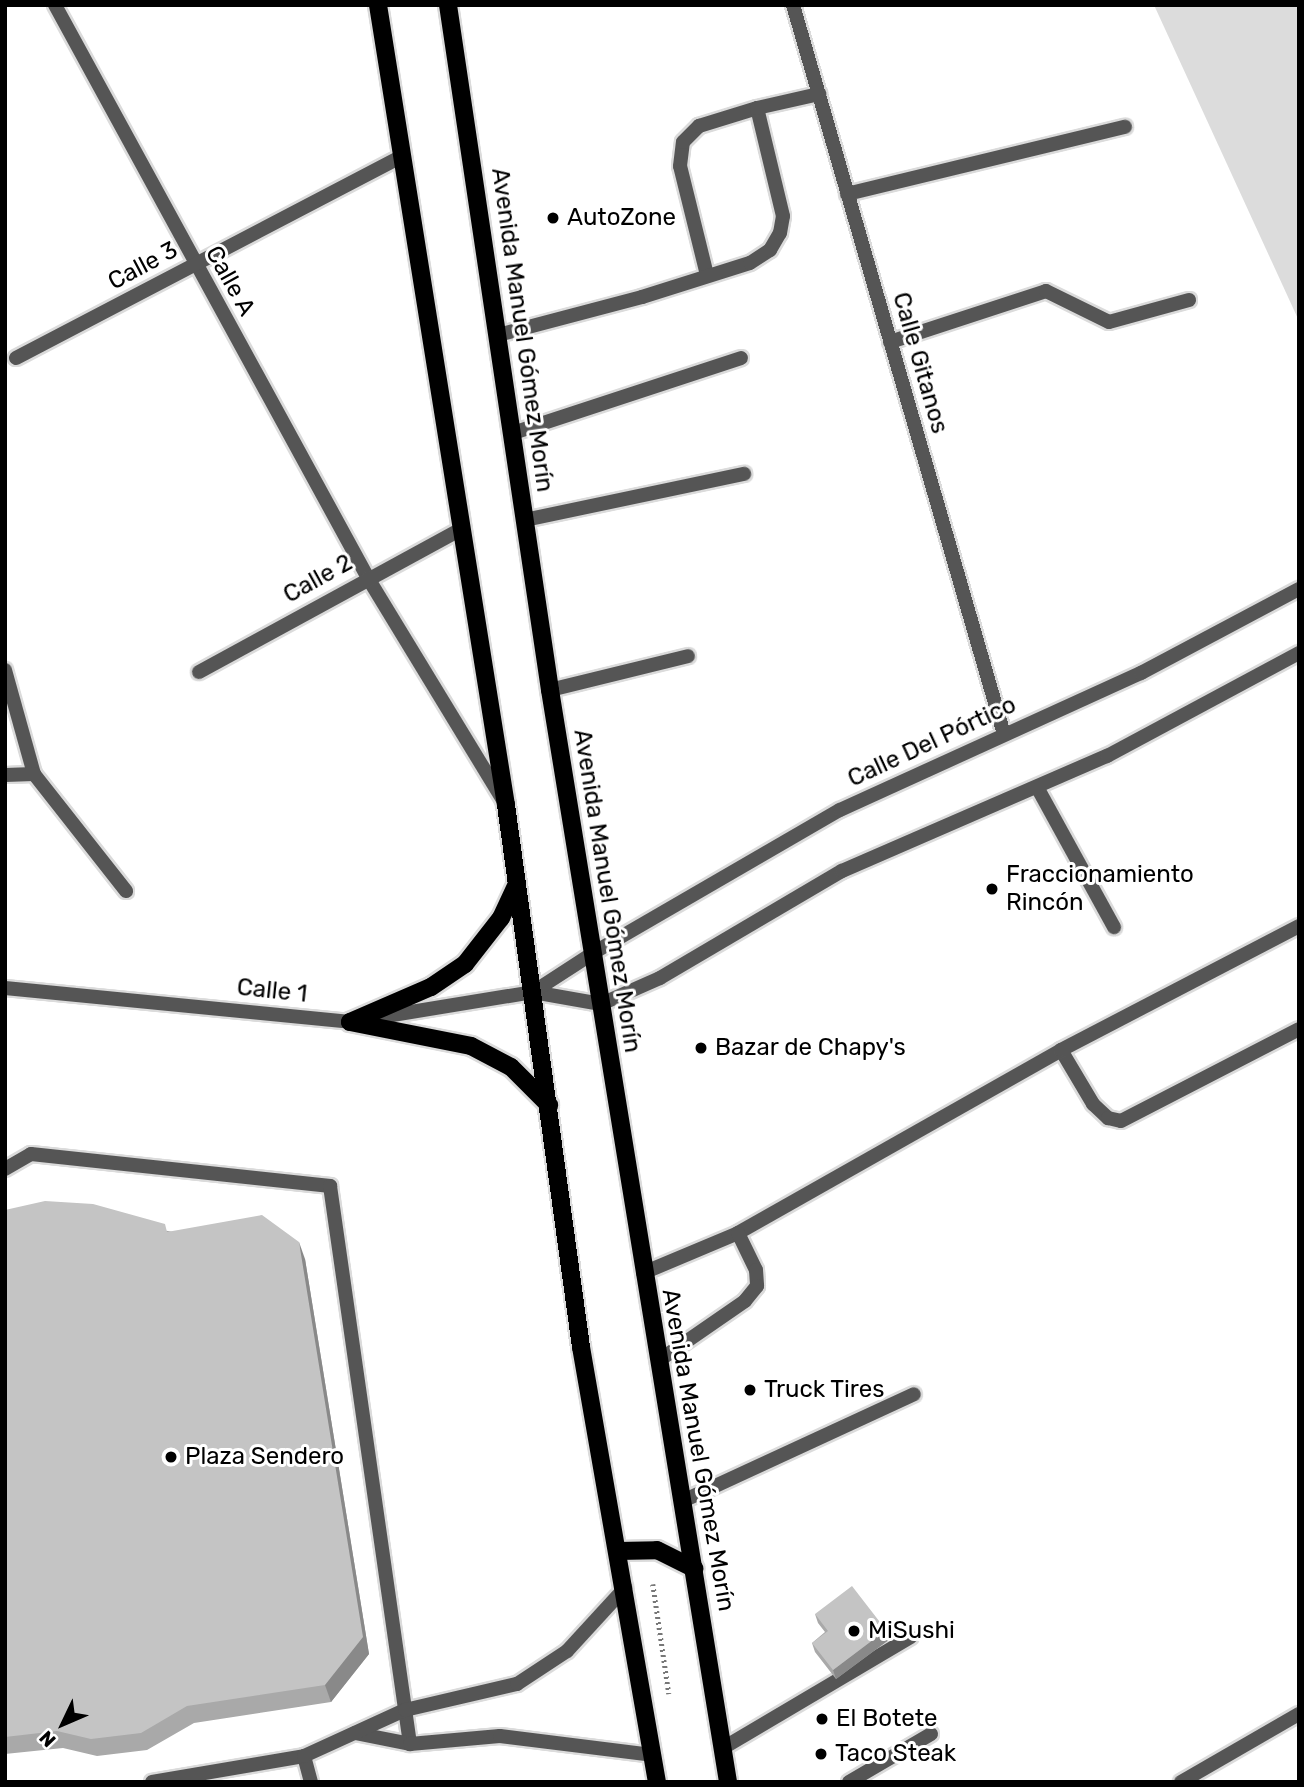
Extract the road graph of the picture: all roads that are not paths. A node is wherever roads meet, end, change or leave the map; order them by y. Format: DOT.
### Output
graph roads {
  1 [pos="55,5"];
  2 [pos="379,5"];
  3 [pos="448,5"];
  4 [pos="793,5"];
  5 [pos="819,94"];
  6 [pos="757,108"];
  7 [pos="1125,127"];
  8 [pos="402,156"];
  9 [pos="848,194"];
  10 [pos="194,264"];
  11 [pos="707,275"];
  12 [pos="1189,300"];
  13 [pos="498,335"];
  14 [pos="890,342"];
  15 [pos="16,358"];
  16 [pos="741,358"];
  17 [pos="513,433"];
  18 [pos="744,474"];
  19 [pos="525,520"];
  20 [pos="461,529"];
  21 [pos="368,578"];
  22 [pos="1299,589"];
  23 [pos="1299,653"];
  24 [pos="688,656"];
  25 [pos="5,670"];
  26 [pos="199,672"];
  27 [pos="550,690"];
  28 [pos="1004,734"];
  29 [pos="34,774"];
  30 [pos="5,775"];
  31 [pos="1037,787"];
  32 [pos="506,805"];
  33 [pos="517,883"];
  34 [pos="126,891"];
  35 [pos="1299,926"];
  36 [pos="1114,927"];
  37 [pos="593,953"];
  38 [pos="5,988"];
  39 [pos="533,992"];
  40 [pos="601,1004"];
  41 [pos="350,1022"];
  42 [pos="1299,1029"];
  43 [pos="1061,1050"];
  44 [pos="549,1105"];
  45 [pos="5,1168"];
  46 [pos="738,1233"];
  47 [pos="643,1273"];
  48 [pos="661,1359"];
  49 [pos="914,1394"];
  50 [pos="685,1500"];
  51 [pos="618,1551"];
  52 [pos="695,1569"];
  53 [pos="625,1588"];
  54 [pos="911,1637"];
  55 [pos="405,1710"];
  56 [pos="1299,1714"];
  57 [pos="355,1732"];
  58 [pos="931,1734"];
  59 [pos="410,1744"];
  60 [pos="723,1748"];
  61 [pos="652,1755"];
  62 [pos="303,1756"];
  63 [pos="152,1782"];
  64 [pos="311,1782"];
  65 [pos="657,1782"];
  66 [pos="728,1782"];
  67 [pos="849,1782"];
  68 [pos="1181,1782"];
  1 -- 10 [label="street, Calle A"];
  2 -- 8 [label="main road"];
  3 -- 13 [label="main road, Avenida Manuel Gómez Morín"];
  4 -- 5 [label="street, Calle Gitanos"];
  5 -- 6 [label="street"];
  5 -- 9 [label="street, Calle Gitanos"];
  6 -- 11 [label="street"];
  6 -- 11 [label="street"];
  7 -- 9 [label="street"];
  8 -- 10 [label="street, Calle 3"];
  8 -- 20 [label="main road"];
  9 -- 14 [label="street, Calle Gitanos"];
  10 -- 15 [label="street, Calle 3"];
  10 -- 21 [label="street, Calle A"];
  11 -- 13 [label="street"];
  12 -- 14 [label="street"];
  13 -- 17 [label="main road, Avenida Manuel Gómez Morín"];
  14 -- 28 [label="street, Calle Gitanos"];
  16 -- 17 [label="street"];
  17 -- 19 [label="main road, Avenida Manuel Gómez Morín"];
  18 -- 19 [label="street"];
  19 -- 27 [label="main road, Avenida Manuel Gómez Morín"];
  20 -- 21 [label="street, Calle 2"];
  20 -- 32 [label="main road"];
  21 -- 26 [label="street, Calle 2"];
  21 -- 32 [label="street, Calle A"];
  22 -- 28 [label="street, Calle Del Pórtico"];
  23 -- 31 [label="street"];
  24 -- 27 [label="street"];
  25 -- 29 [label="street"];
  27 -- 37 [label="main road, Avenida Manuel Gómez Morín"];
  28 -- 37 [label="street, Calle Del Pórtico"];
  29 -- 30 [label="street"];
  29 -- 34 [label="street"];
  31 -- 36 [label="street"];
  31 -- 40 [label="street"];
  32 -- 33 [label="main road"];
  33 -- 39 [label="main road"];
  33 -- 41 [label="main road"];
  35 -- 43 [label="street"];
  37 -- 39 [label="street, Calle 1"];
  37 -- 40 [label="main road, Avenida Manuel Gómez Morín"];
  38 -- 41 [label="street, Calle 1"];
  39 -- 40 [label="street, Calle 1"];
  39 -- 41 [label="street, Calle 1"];
  39 -- 44 [label="main road"];
  40 -- 47 [label="main road, Avenida Manuel Gómez Morín"];
  41 -- 44 [label="main road"];
  42 -- 43 [label="street"];
  43 -- 46 [label="street"];
  44 -- 51 [label="main road"];
  45 -- 55 [label="street"];
  46 -- 47 [label="street"];
  46 -- 48 [label="street"];
  47 -- 48 [label="main road, Avenida Manuel Gómez Morín"];
  48 -- 50 [label="main road, Avenida Manuel Gómez Morín"];
  49 -- 50 [label="street"];
  50 -- 52 [label="main road, Avenida Manuel Gómez Morín"];
  51 -- 52 [label="main road"];
  51 -- 53 [label="main road"];
  52 -- 60 [label="main road, Avenida Manuel Gómez Morín"];
  53 -- 55 [label="street"];
  53 -- 61 [label="main road"];
  54 -- 60 [label="street"];
  55 -- 57 [label="street"];
  55 -- 59 [label="street"];
  56 -- 68 [label="street"];
  57 -- 59 [label="street"];
  57 -- 62 [label="street"];
  58 -- 67 [label="street"];
  59 -- 61 [label="street"];
  60 -- 66 [label="main road, Avenida Manuel Gómez Morín"];
  61 -- 65 [label="main road"];
  62 -- 63 [label="street"];
  62 -- 64 [label="street"];
}
